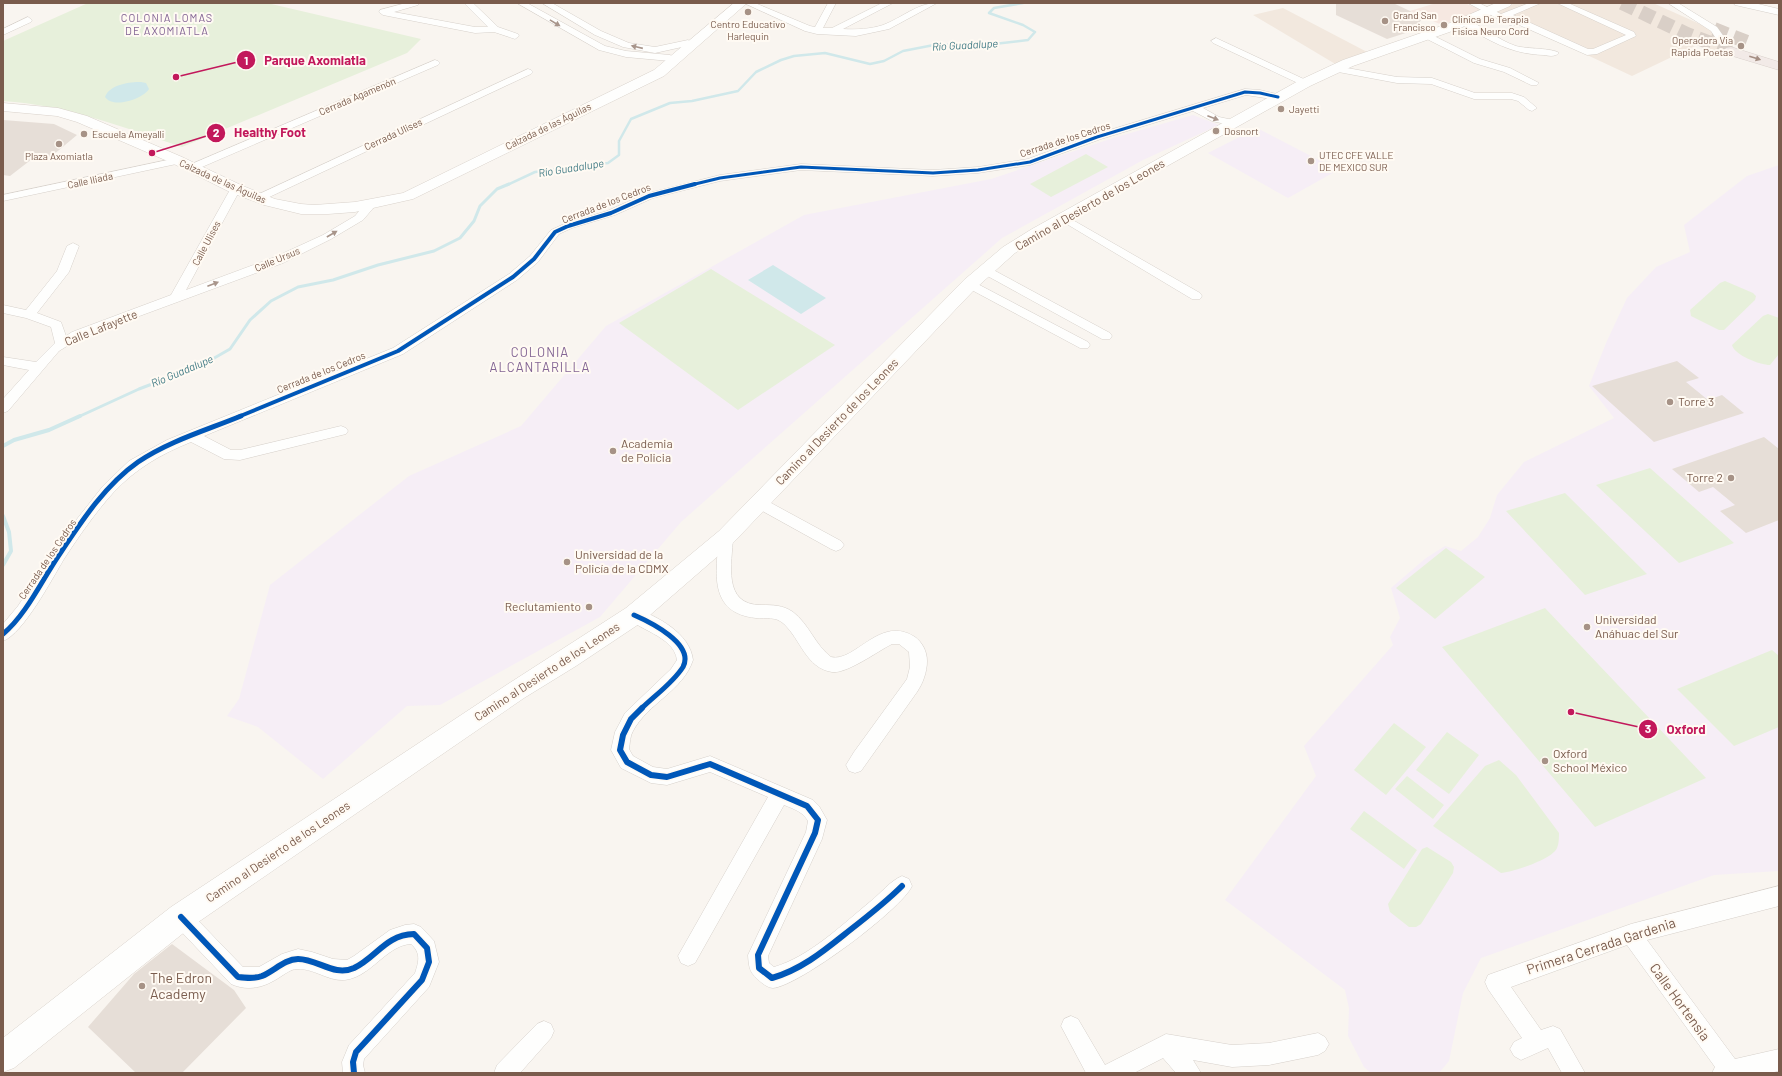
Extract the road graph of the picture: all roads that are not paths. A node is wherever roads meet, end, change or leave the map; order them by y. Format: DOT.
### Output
graph roads {
  1 [pos="415,3"];
  2 [pos="468,3"];
  3 [pos="521,3"];
  4 [pos="546,3"];
  5 [pos="736,3"];
  6 [pos="741,3"];
  7 [pos="748,3"];
  8 [pos="832,3"];
  9 [pos="889,3"];
  10 [pos="933,3"];
  11 [pos="1472,3"];
  12 [pos="1506,3"];
  13 [pos="1535,3"];
  14 [pos="1561,3"];
  15 [pos="1672,3"];
  16 [pos="1739,3"];
  17 [pos="1488,11"];
  18 [pos="1779,12"];
  19 [pos="28,20"];
  20 [pos="1463,22"];
  21 [pos="495,29"];
  22 [pos="817,31"];
  23 [pos="3,32"];
  24 [pos="831,32"];
  25 [pos="1534,33"];
  26 [pos="1426,35"];
  27 [pos="515,36"];
  28 [pos="1216,41"];
  29 [pos="688,42"];
  30 [pos="1752,44"];
  31 [pos="1727,48"];
  32 [pos="657,50"];
  33 [pos="1554,53"];
  34 [pos="1779,54"];
  35 [pos="649,57"];
  36 [pos="670,58"];
  37 [pos="435,63"];
  38 [pos="1779,66"];
  39 [pos="1336,69"];
  40 [pos="528,72"];
  41 [pos="640,81"];
  42 [pos="1305,83"];
  43 [pos="1534,83"];
  44 [pos="1278,97"];
  45 [pos="1195,108"];
  46 [pos="1532,108"];
  47 [pos="4,109"];
  48 [pos="1234,123"];
  49 [pos="177,161"];
  50 [pos="191,168"];
  51 [pos="236,188"];
  52 [pos="3,198"];
  53 [pos="258,198"];
  54 [pos="369,206"];
  55 [pos="1064,218"];
  56 [pos="73,246"];
  57 [pos="986,270"];
  58 [pos="970,284"];
  59 [pos="1196,296"];
  60 [pos="176,298"];
  61 [pos="3,309"];
  62 [pos="29,315"];
  63 [pos="1106,336"];
  64 [pos="61,343"];
  65 [pos="1084,345"];
  66 [pos="3,361"];
  67 [pos="39,366"];
  68 [pos="3,408"];
  69 [pos="341,431"];
  70 [pos="192,436"];
  71 [pos="760,503"];
  72 [pos="726,537"];
  73 [pos="836,545"];
  74 [pos="634,615"];
  75 [pos="3,634"];
  76 [pos="855,765"];
  77 [pos="780,794"];
  78 [pos="902,886"];
  79 [pos="1779,896"];
  80 [pos="191,910"];
  81 [pos="1631,934"];
  82 [pos="688,956"];
  83 [pos="1071,1026"];
  84 [pos="544,1031"];
  85 [pos="1318,1044"];
  86 [pos="1166,1045"];
  87 [pos="3,1057"];
  88 [pos="1779,1060"];
  89 [pos="1726,1072"];
  90 [pos="354,1073"];
  91 [pos="505,1073"];
  92 [pos="1098,1073"];
  93 [pos="1112,1073"];
  94 [pos="1190,1073"];
  95 [pos="1574,1073"];
  1 -- 21 [label="street"];
  2 -- 21 [label="street"];
  3 -- 35 [label="street, one-way"];
  32 -- 4 [label="street, one-way"];
  5 -- 29 [label="main road, Calzada de las Águilas"];
  6 -- 41 [label="main road, Calzada de las Águilas"];
  7 -- 22 [label="street"];
  8 -- 22 [label="street"];
  9 -- 24 [label="street"];
  10 -- 24 [label="street"];
  11 -- 17 [label="street"];
  12 -- 17 [label="main road, Camino al Desierto de los Leones"];
  13 -- 14 [label="street"];
  15 -- 31 [label="street"];
  16 -- 18 [label="street"];
  17 -- 20 [label="main road, Camino al Desierto de los Leones"];
  17 -- 25 [label="street"];
  19 -- 23 [label="street"];
  20 -- 26 [label="main road, Camino al Desierto de los Leones"];
  20 -- 33 [label="street"];
  21 -- 27 [label="street"];
  22 -- 24 [label="street"];
  26 -- 39 [label="main road, Camino al Desierto de los Leones"];
  26 -- 43 [label="street"];
  28 -- 42 [label="street"];
  29 -- 32 [label="street"];
  29 -- 36 [label="main road, Calzada de las Águilas"];
  30 -- 34 [label="highway"];
  31 -- 38 [label="highway, one-way"];
  32 -- 35 [label="street"];
  35 -- 36 [label="street"];
  36 -- 41 [label="main road, Calzada de las Águilas"];
  37 -- 50 [label="street, Cerrada Agamenón"];
  39 -- 42 [label="main road, Camino al Desierto de los Leones"];
  39 -- 46 [label="street"];
  40 -- 53 [label="street, Cerrada Ulises"];
  41 -- 54 [label="main road, Calzada de las Águilas"];
  42 -- 44 [label="main road, Camino al Desierto de los Leones"];
  44 -- 45 [label="street, Cerrada de los Cedros"];
  44 -- 48 [label="main road, Camino al Desierto de los Leones"];
  45 -- 48 [label="street, one-way"];
  45 -- 70 [label="street, Cerrada de los Cedros"];
  47 -- 49 [label="main road, Calzada de las Águilas"];
  48 -- 55 [label="main road, Camino al Desierto de los Leones"];
  49 -- 50 [label="main road, Calzada de las Águilas"];
  49 -- 52 [label="street, Calle Iliada"];
  50 -- 51 [label="main road, Calzada de las Águilas"];
  51 -- 53 [label="main road, Calzada de las Águilas"];
  51 -- 60 [label="street, Calle Ulises"];
  53 -- 54 [label="main road, Calzada de las Águilas"];
  60 -- 54 [label="street, Calle Ursus, one-way"];
  55 -- 57 [label="main road, Camino al Desierto de los Leones"];
  55 -- 59 [label="street"];
  56 -- 62 [label="street"];
  57 -- 58 [label="main road, Camino al Desierto de los Leones"];
  57 -- 63 [label="street"];
  58 -- 65 [label="street"];
  58 -- 71 [label="main road, Camino al Desierto de los Leones"];
  60 -- 64 [label="street, Calle Lafayette"];
  61 -- 62 [label="street"];
  62 -- 64 [label="street"];
  64 -- 67 [label="street, Calle Lafayette"];
  66 -- 67 [label="street"];
  67 -- 68 [label="street, Calle Lafayette"];
  69 -- 70 [label="street"];
  70 -- 75 [label="street, Cerrada de los Cedros"];
  71 -- 72 [label="main road, Camino al Desierto de los Leones"];
  71 -- 73 [label="street"];
  72 -- 74 [label="main road, Camino al Desierto de los Leones"];
  72 -- 76 [label="street"];
  74 -- 77 [label="street"];
  74 -- 80 [label="main road, Camino al Desierto de los Leones"];
  77 -- 78 [label="street"];
  77 -- 82 [label="street"];
  79 -- 81 [label="street, Primera Cerrada Gardenia"];
  80 -- 87 [label="main road, Camino al Desierto de los Leones"];
  80 -- 90 [label="street"];
  81 -- 89 [label="street, Calle Hortensia"];
  81 -- 95 [label="street, Primera Cerrada Gardenia"];
  83 -- 92 [label="street"];
  84 -- 91 [label="street"];
  85 -- 86 [label="street"];
  86 -- 93 [label="street"];
  86 -- 94 [label="street"];
  88 -- 89 [label="street"];
}
